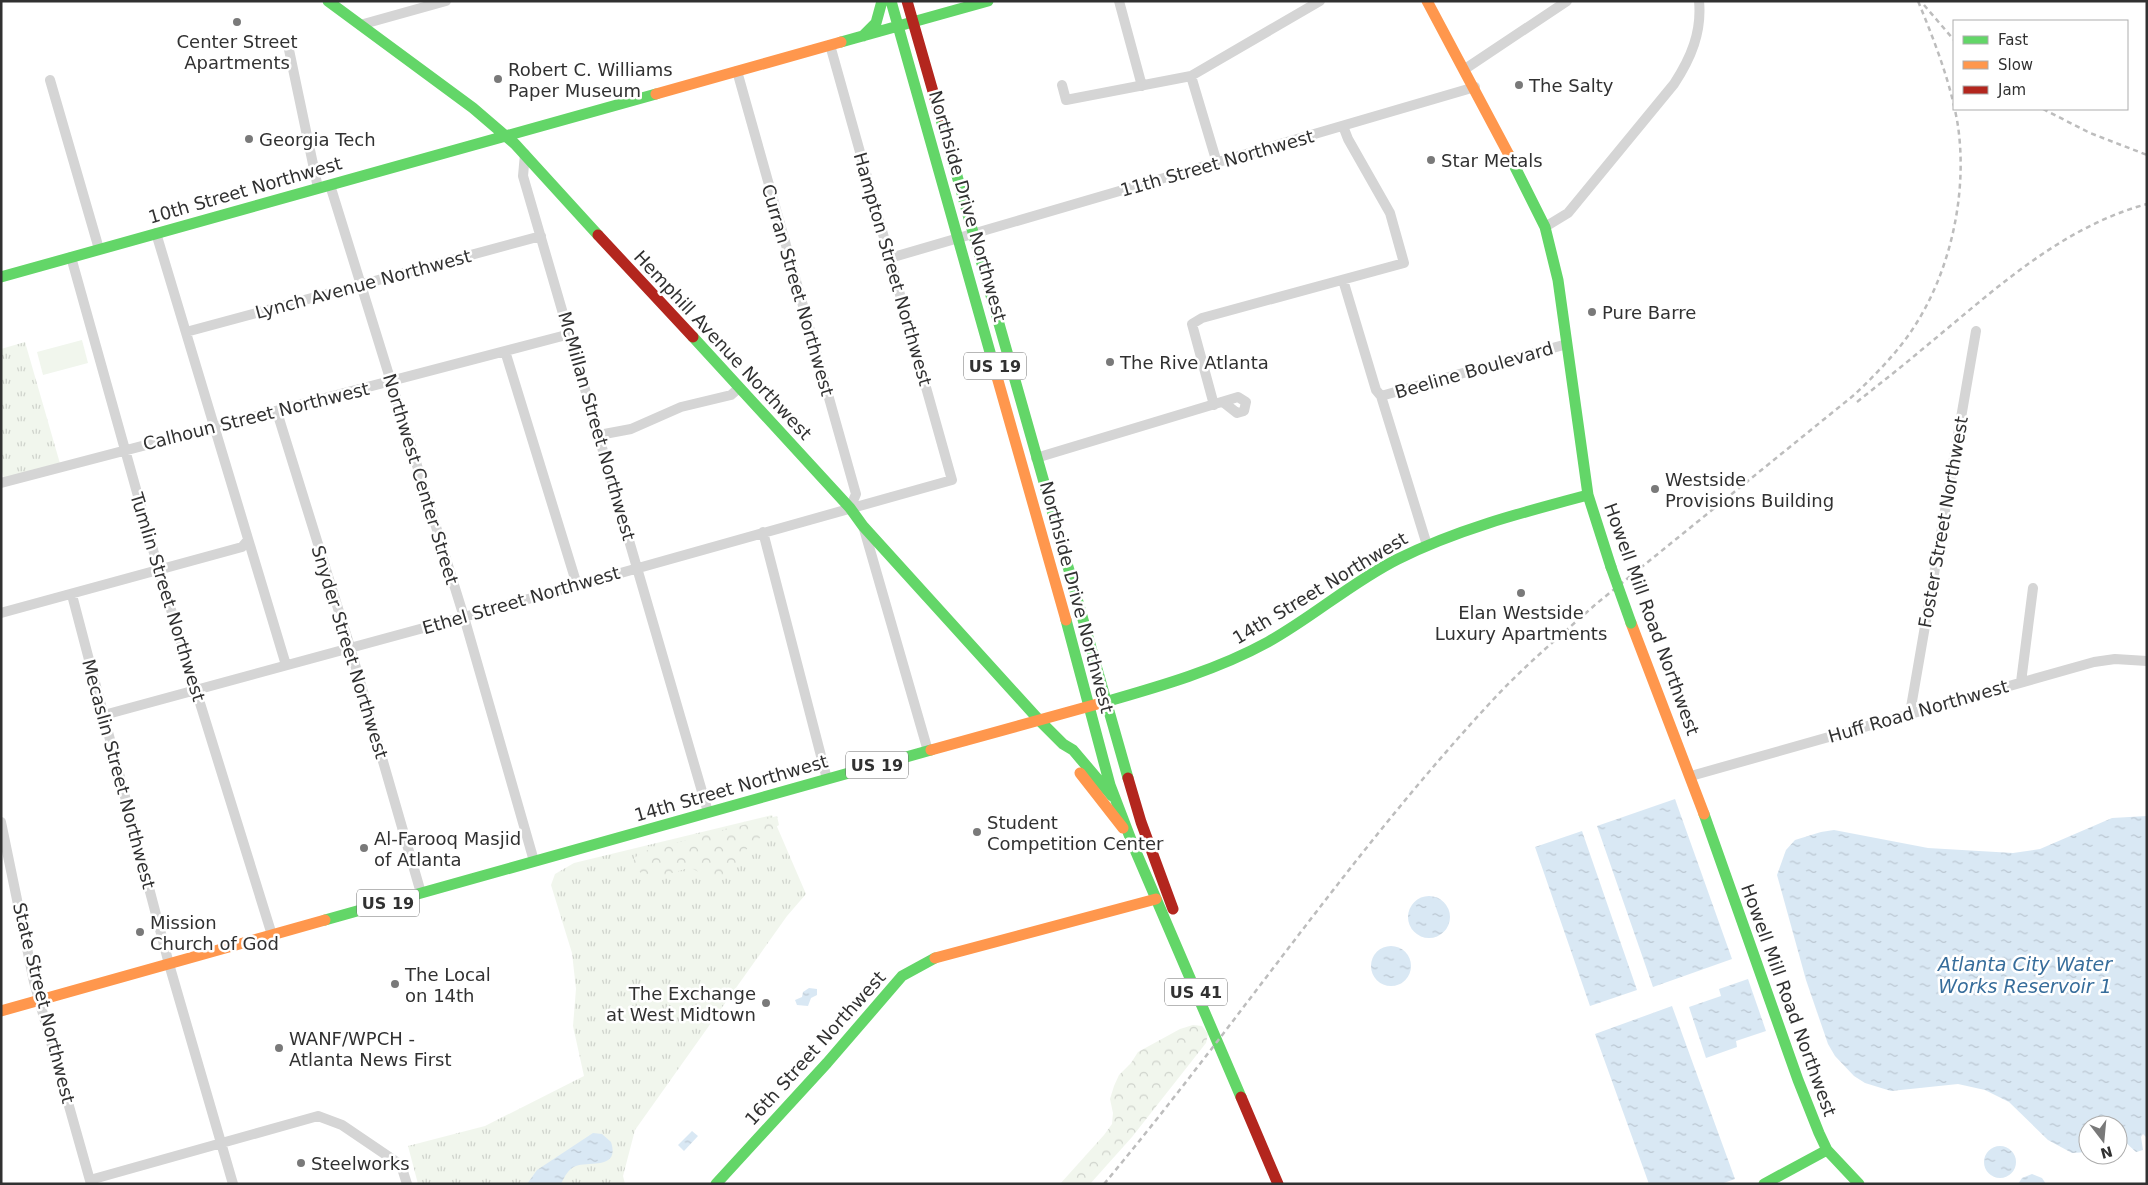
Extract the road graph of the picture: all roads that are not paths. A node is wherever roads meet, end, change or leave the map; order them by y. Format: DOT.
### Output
graph roads {
  1 [pos="328,1"];
  2 [pos="446,1"];
  3 [pos="882,1"];
  4 [pos="891,1"];
  5 [pos="907,1"];
  6 [pos="988,1"];
  7 [pos="1119,1"];
  8 [pos="1320,1"];
  9 [pos="1426,1"];
  10 [pos="1567,1"];
  11 [pos="1699,1"];
  12 [pos="913,22"];
  13 [pos="360,25"];
  14 [pos="899,26"];
  15 [pos="863,36"];
  16 [pos="830,44"];
  17 [pos="288,45"];
  18 [pos="1465,69"];
  19 [pos="736,71"];
  20 [pos="1192,76"];
  21 [pos="50,80"];
  22 [pos="1062,85"];
  23 [pos="1142,86"];
  24 [pos="1475,87"];
  25 [pos="1343,126"];
  26 [pos="507,136"];
  27 [pos="525,154"];
  28 [pos="1217,163"];
  29 [pos="324,186"];
  30 [pos="1546,227"];
  31 [pos="156,233"];
  32 [pos="973,235"];
  33 [pos="541,236"];
  34 [pos="959,239"];
  35 [pos="99,249"];
  36 [pos="71,257"];
  37 [pos="890,258"];
  38 [pos="1,277"];
  39 [pos="1343,280"];
  40 [pos="360,285"];
  41 [pos="1976,331"];
  42 [pos="186,332"];
  43 [pos="570,334"];
  44 [pos="1567,344"];
  45 [pos="505,351"];
  46 [pos="998,376"];
  47 [pos="390,382"];
  48 [pos="738,388"];
  49 [pos="1381,396"];
  50 [pos="277,412"];
  51 [pos="215,428"];
  52 [pos="599,435"];
  53 [pos="124,450"];
  54 [pos="1036,458"];
  55 [pos="1,483"];
  56 [pos="938,484"];
  57 [pos="1588,495"];
  58 [pos="850,508"];
  59 [pos="863,526"];
  60 [pos="763,532"];
  61 [pos="248,540"];
  62 [pos="1427,545"];
  63 [pos="637,568"];
  64 [pos="159,571"];
  65 [pos="577,585"];
  66 [pos="2033,588"];
  67 [pos="72,595"];
  68 [pos="1,614"];
  69 [pos="464,617"];
  70 [pos="350,647"];
  71 [pos="2147,661"];
  72 [pos="286,665"];
  73 [pos="2021,682"];
  74 [pos="196,689"];
  75 [pos="1105,702"];
  76 [pos="1088,706"];
  77 [pos="1910,713"];
  78 [pos="104,714"];
  79 [pos="1039,720"];
  80 [pos="1063,744"];
  81 [pos="928,750"];
  82 [pos="1691,776"];
  83 [pos="827,779"];
  84 [pos="1116,800"];
  85 [pos="708,812"];
  86 [pos="1,822"];
  87 [pos="1141,822"];
  88 [pos="1130,838"];
  89 [pos="534,861"];
  90 [pos="421,893"];
  91 [pos="1156,899"];
  92 [pos="272,935"];
  93 [pos="170,964"];
  94 [pos="40,1000"];
  95 [pos="1,1011"];
  96 [pos="221,1143"];
  97 [pos="1827,1150"];
  98 [pos="90,1182"];
  99 [pos="718,1183"];
  100 [pos="233,1184"];
  101 [pos="407,1184"];
  102 [pos="1278,1184"];
  103 [pos="1290,1184"];
  104 [pos="1764,1184"];
  105 [pos="1859,1184"];
  1 -- 13 [label="main road, Hemphill Avenue Northwest"];
  2 -- 13 [label="street"];
  3 -- 15 [label="main road"];
  4 -- 14 [label="main road, Northside Drive Northwest / US 19"];
  5 -- 12 [label="main road, Northside Drive Northwest / US 19"];
  6 -- 12 [label="main road, 10th Street Northwest"];
  7 -- 23 [label="street"];
  8 -- 20 [label="street"];
  9 -- 18 [label="main road, Howell Mill Road Northwest"];
  10 -- 18 [label="street"];
  11 -- 30 [label="street"];
  12 -- 14 [label="main road, 10th Street Northwest"];
  12 -- 32 [label="main road, Northside Drive Northwest / US 19"];
  13 -- 26 [label="main road, Hemphill Avenue Northwest"];
  14 -- 15 [label="main road, 10th Street Northwest"];
  14 -- 34 [label="main road, Northside Drive Northwest / US 19"];
  15 -- 16 [label="main road, 10th Street Northwest"];
  16 -- 19 [label="main road, 10th Street Northwest"];
  16 -- 37 [label="street, Hampton Street Northwest"];
  17 -- 29 [label="street, Northwest Center Street"];
  18 -- 24 [label="main road, Howell Mill Road Northwest"];
  19 -- 26 [label="main road, 10th Street Northwest"];
  19 -- 58 [label="street, Curran Street Northwest"];
  20 -- 23 [label="street"];
  20 -- 28 [label="street"];
  21 -- 35 [label="street"];
  22 -- 23 [label="street"];
  24 -- 25 [label="street, 11th Street Northwest"];
  24 -- 30 [label="main road, Howell Mill Road Northwest"];
  25 -- 28 [label="street, 11th Street Northwest"];
  25 -- 39 [label="street"];
  26 -- 27 [label="main road, Hemphill Avenue Northwest"];
  26 -- 29 [label="main road, 10th Street Northwest"];
  27 -- 33 [label="street, McMillan Street Northwest"];
  27 -- 48 [label="main road, Hemphill Avenue Northwest"];
  28 -- 32 [label="street, 11th Street Northwest"];
  29 -- 31 [label="main road, 10th Street Northwest"];
  29 -- 40 [label="street, Northwest Center Street"];
  30 -- 44 [label="main road, Howell Mill Road Northwest"];
  31 -- 35 [label="main road, 10th Street Northwest"];
  31 -- 42 [label="street"];
  32 -- 34 [label="street, 11th Street Northwest"];
  32 -- 54 [label="main road, Northside Drive Northwest / US 19"];
  33 -- 40 [label="street, Lynch Avenue Northwest"];
  33 -- 43 [label="street, McMillan Street Northwest"];
  34 -- 37 [label="street, 11th Street Northwest"];
  34 -- 46 [label="main road, Northside Drive Northwest / US 19"];
  35 -- 36 [label="main road, 10th Street Northwest"];
  36 -- 38 [label="main road, 10th Street Northwest"];
  36 -- 53 [label="street, Tumlin Street Northwest"];
  37 -- 56 [label="street, Hampton Street Northwest"];
  39 -- 49 [label="street"];
  39 -- 54 [label="street"];
  40 -- 42 [label="street, Lynch Avenue Northwest"];
  40 -- 47 [label="street, Northwest Center Street"];
  41 -- 77 [label="street, Foster Street Northwest"];
  42 -- 51 [label="street"];
  43 -- 45 [label="street, Calhoun Street Northwest"];
  43 -- 52 [label="street, McMillan Street Northwest"];
  44 -- 49 [label="street, Beeline Boulevard"];
  44 -- 57 [label="main road, Howell Mill Road Northwest"];
  45 -- 47 [label="street, Calhoun Street Northwest"];
  45 -- 65 [label="street"];
  46 -- 54 [label="main road"];
  46 -- 76 [label="main road, Northside Drive Northwest / US 19"];
  47 -- 50 [label="street, Calhoun Street Northwest"];
  47 -- 69 [label="street, Northwest Center Street"];
  48 -- 52 [label="street"];
  48 -- 58 [label="main road, Hemphill Avenue Northwest"];
  49 -- 62 [label="street"];
  50 -- 51 [label="street, Calhoun Street Northwest"];
  50 -- 70 [label="street, Snyder Street Northwest"];
  51 -- 53 [label="street, Calhoun Street Northwest"];
  51 -- 61 [label="street"];
  52 -- 63 [label="street, McMillan Street Northwest"];
  53 -- 55 [label="street, Calhoun Street Northwest"];
  53 -- 64 [label="street, Tumlin Street Northwest"];
  54 -- 75 [label="main road, Northside Drive Northwest / US 19"];
  56 -- 58 [label="street, Ethel Street Northwest"];
  57 -- 62 [label="main road, 14th Street Northwest"];
  57 -- 82 [label="main road, Howell Mill Road Northwest, bridge"];
  58 -- 59 [label="main road, Hemphill Avenue Northwest"];
  58 -- 60 [label="street, Ethel Street Northwest"];
  59 -- 79 [label="main road, Hemphill Avenue Northwest"];
  59 -- 81 [label="street"];
  60 -- 63 [label="street, Ethel Street Northwest"];
  60 -- 83 [label="street"];
  61 -- 64 [label="street"];
  61 -- 72 [label="street"];
  62 -- 75 [label="main road, 14th Street Northwest"];
  63 -- 65 [label="street, Ethel Street Northwest"];
  63 -- 85 [label="street, McMillan Street Northwest"];
  64 -- 67 [label="street"];
  64 -- 74 [label="street, Tumlin Street Northwest"];
  65 -- 69 [label="street, Ethel Street Northwest"];
  66 -- 73 [label="street"];
  67 -- 68 [label="street"];
  67 -- 78 [label="street, Mecaslin Street Northwest"];
  69 -- 70 [label="street, Ethel Street Northwest"];
  69 -- 89 [label="street, Northwest Center Street"];
  70 -- 72 [label="street, Ethel Street Northwest"];
  70 -- 90 [label="street, Snyder Street Northwest"];
  71 -- 73 [label="street, Huff Road Northwest"];
  72 -- 74 [label="street, Ethel Street Northwest"];
  73 -- 77 [label="street, Huff Road Northwest"];
  74 -- 78 [label="street, Ethel Street Northwest"];
  74 -- 92 [label="street, Tumlin Street Northwest"];
  75 -- 76 [label="main road, 14th Street Northwest / US 19"];
  75 -- 87 [label="main road, Northside Drive Northwest / US 41"];
  76 -- 79 [label="main road, 14th Street Northwest / US 19"];
  76 -- 84 [label="main road, Northside Drive Northwest / US 41"];
  77 -- 82 [label="street, Huff Road Northwest"];
  78 -- 93 [label="street, Mecaslin Street Northwest"];
  79 -- 80 [label="main road, Hemphill Avenue Northwest"];
  79 -- 81 [label="main road, 14th Street Northwest / US 19"];
  80 -- 84 [label="main road, Hemphill Avenue Northwest"];
  80 -- 88 [label="main road, Hemphill Avenue Northwest"];
  81 -- 83 [label="main road, 14th Street Northwest / US 19"];
  82 -- 97 [label="main road, Howell Mill Road Northwest"];
  83 -- 85 [label="main road, 14th Street Northwest / US 19"];
  84 -- 87 [label="main road, Hemphill Avenue Northwest"];
  84 -- 88 [label="main road, Northside Drive Northwest / US 41"];
  85 -- 89 [label="main road, 14th Street Northwest / US 19"];
  86 -- 94 [label="street, State Street Northwest"];
  87 -- 103 [label="main road, Northside Drive Northwest / US 41"];
  88 -- 91 [label="main road, Northside Drive Northwest / US 41"];
  89 -- 90 [label="main road, 14th Street Northwest / US 19"];
  90 -- 92 [label="main road, 14th Street Northwest / US 19"];
  91 -- 99 [label="main road, 16th Street Northwest"];
  91 -- 102 [label="main road, Northside Drive Northwest / US 41"];
  92 -- 93 [label="main road, 14th Street Northwest / US 19"];
  93 -- 94 [label="main road, 14th Street Northwest / US 19"];
  93 -- 96 [label="street, Mecaslin Street Northwest"];
  94 -- 95 [label="main road, 14th Street Northwest / US 19"];
  94 -- 98 [label="street, State Street Northwest"];
  96 -- 98 [label="street"];
  96 -- 100 [label="street, Mecaslin Street Northwest"];
  96 -- 101 [label="street"];
  97 -- 104 [label="main road"];
  97 -- 105 [label="main road, Howell Mill Road Northwest"];
}
